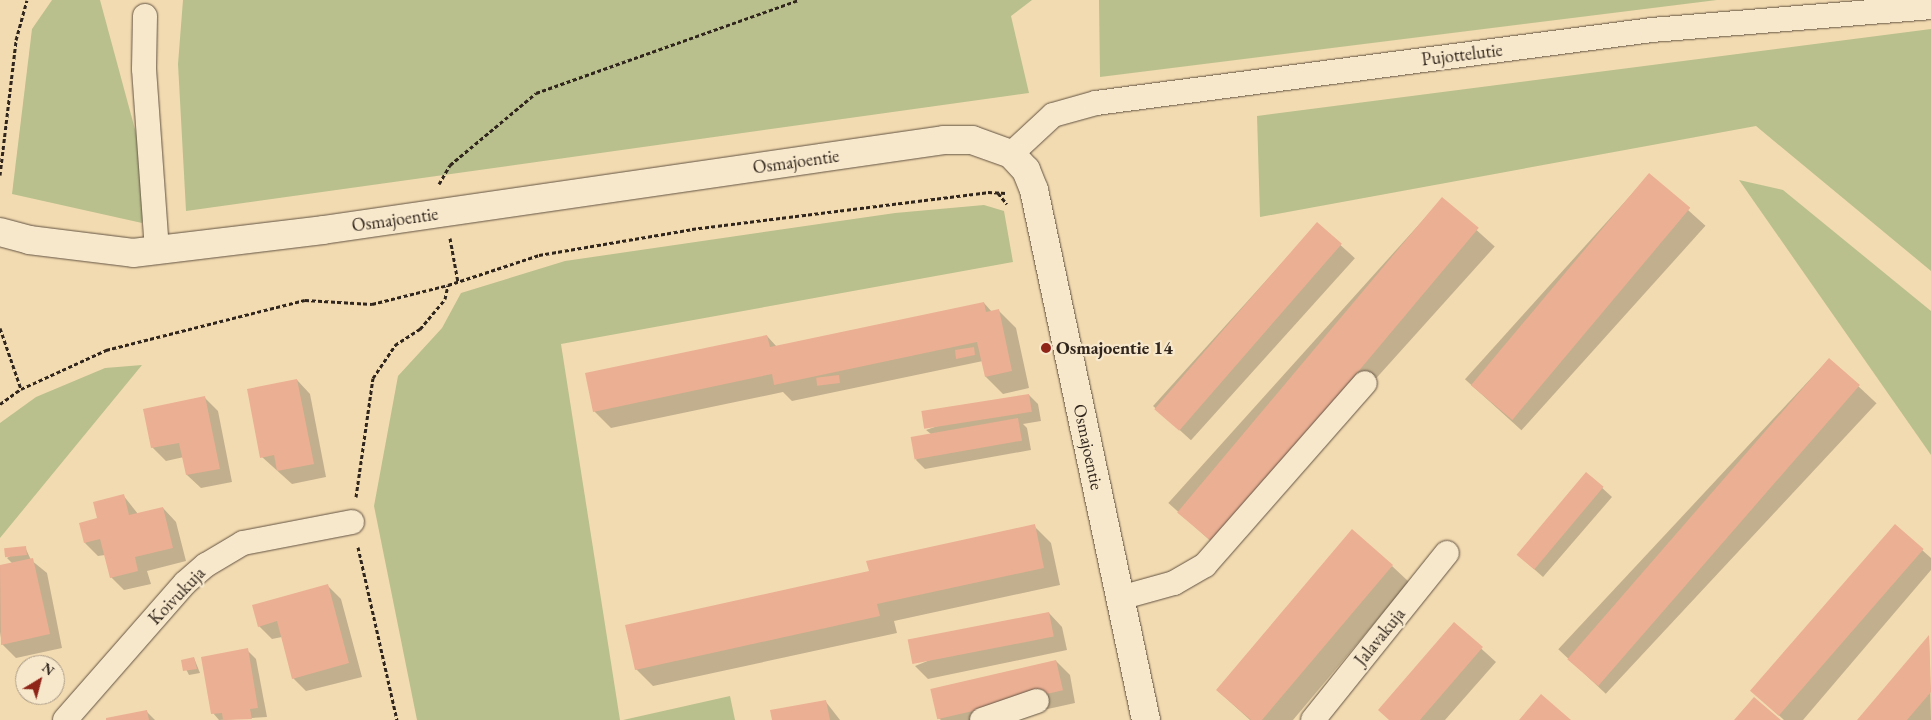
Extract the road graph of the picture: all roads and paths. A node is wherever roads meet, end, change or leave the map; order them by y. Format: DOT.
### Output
graph roads {
  1 [pos="27,0"];
  2 [pos="798,0"];
  3 [pos="1931,7"];
  4 [pos="145,16"];
  5 [pos="1011,154"];
  6 [pos="0,175"];
  7 [pos="439,184"];
  8 [pos="998,193"];
  9 [pos="0,232"];
  10 [pos="450,237"];
  11 [pos="157,250"];
  12 [pos="458,282"];
  13 [pos="448,285"];
  14 [pos="0,328"];
  15 [pos="1365,383"];
  16 [pos="21,389"];
  17 [pos="0,404"];
  18 [pos="352,522"];
  19 [pos="1447,553"];
  20 [pos="1120,598"];
  21 [pos="1037,701"];
  22 [pos="65,720"];
  23 [pos="397,720"];
  24 [pos="982,720"];
  25 [pos="1146,720"];
  26 [pos="1312,720"];
  1 -- 6 [label="path"];
  2 -- 7 [label="path"];
  3 -- 5 [label="street, Pujottelutie"];
  4 -- 11 [label="street"];
  5 -- 11 [label="street, Osmajoentie"];
  5 -- 20 [label="street, Osmajoentie"];
  8 -- 12 [label="path"];
  9 -- 11 [label="street, Osmajoentie"];
  10 -- 12 [label="path"];
  12 -- 13 [label="path"];
  13 -- 16 [label="path"];
  13 -- 18 [label="path"];
  14 -- 16 [label="path"];
  15 -- 20 [label="street"];
  16 -- 17 [label="path"];
  18 -- 22 [label="street, Koivukuja"];
  18 -- 23 [label="path"];
  19 -- 26 [label="street, Jalavakuja"];
  20 -- 25 [label="street, Osmajoentie"];
  21 -- 24 [label="street"];
}
